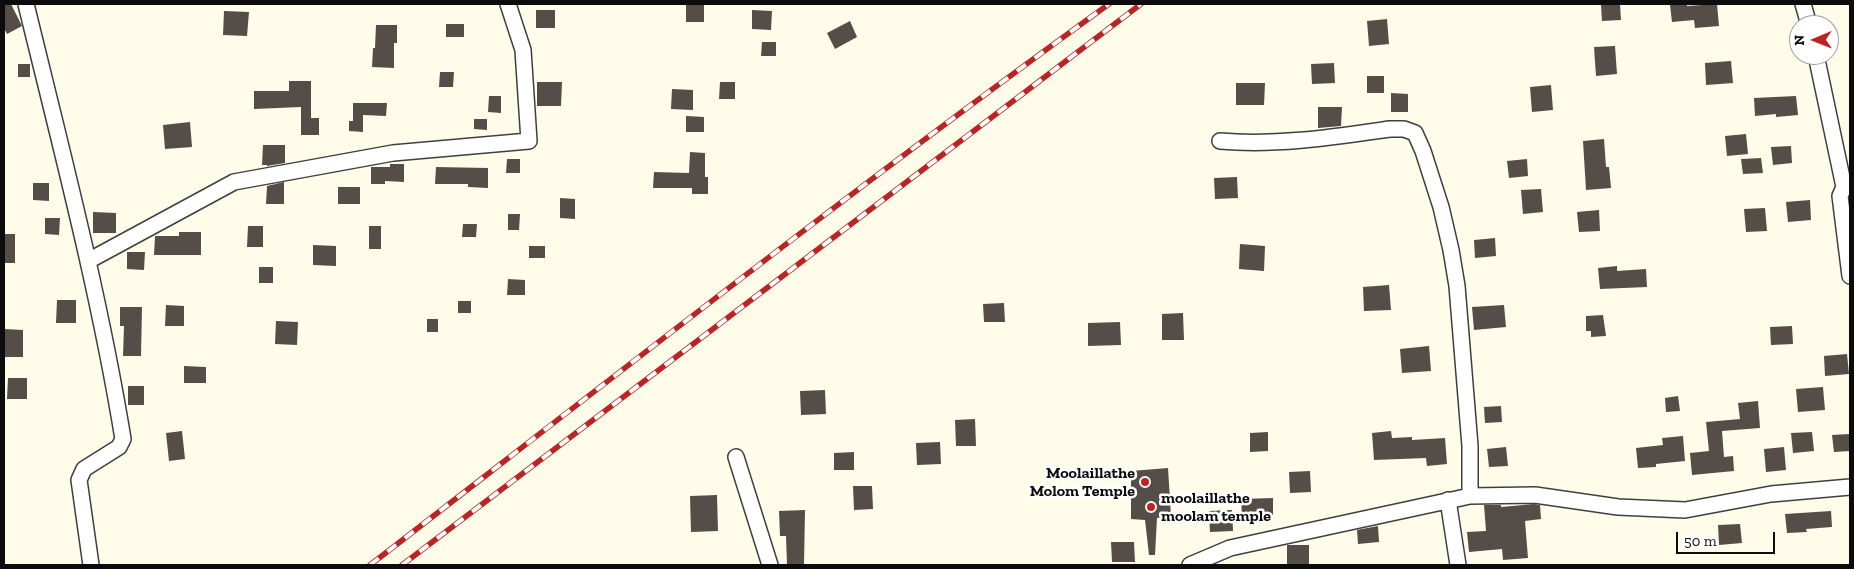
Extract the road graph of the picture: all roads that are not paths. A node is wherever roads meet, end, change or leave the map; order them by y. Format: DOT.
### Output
graph roads {
  1 [pos="26,4"];
  2 [pos="508,4"];
  3 [pos="1818,65"];
  4 [pos="1220,141"];
  5 [pos="1847,185"];
  6 [pos="88,261"];
  7 [pos="1850,276"];
  8 [pos="736,457"];
  9 [pos="1850,487"];
  10 [pos="1470,496"];
  11 [pos="1448,500"];
  12 [pos="91,565"];
  13 [pos="770,565"];
  14 [pos="1190,565"];
  15 [pos="1458,565"];
  1 -- 6 [label="street"];
  2 -- 6 [label="street"];
  3 -- 5 [label="street"];
  4 -- 10 [label="street"];
  5 -- 7 [label="street"];
  6 -- 12 [label="street"];
  8 -- 13 [label="street"];
  9 -- 10 [label="street"];
  10 -- 11 [label="street"];
  11 -- 14 [label="street"];
  11 -- 15 [label="street"];
}
